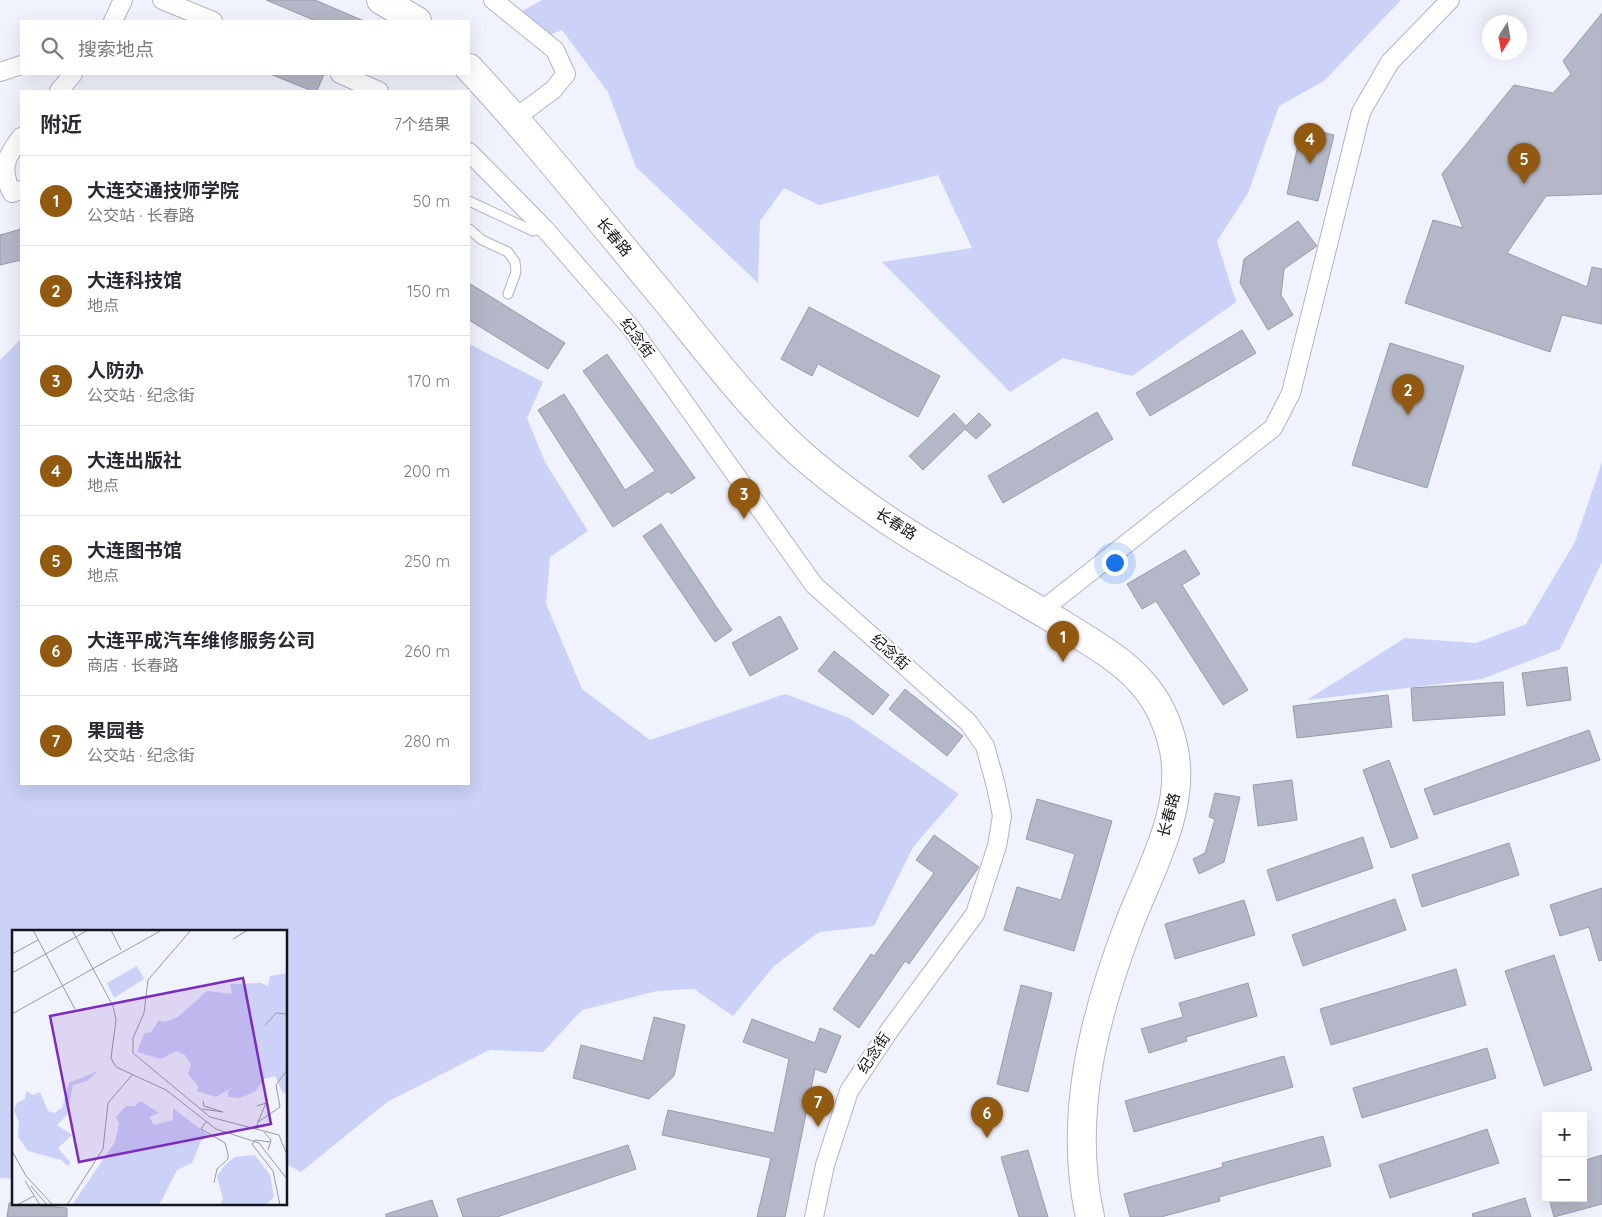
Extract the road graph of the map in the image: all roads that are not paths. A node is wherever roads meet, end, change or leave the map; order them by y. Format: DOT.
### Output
graph roads {
  1 [pos="123,0"];
  2 [pos="162,0"];
  3 [pos="381,0"];
  4 [pos="493,0"];
  5 [pos="1450,0"];
  6 [pos="113,20"];
  7 [pos="211,20"];
  8 [pos="415,20"];
  9 [pos="20,65"];
  10 [pos="470,69"];
  11 [pos="0,72"];
  12 [pos="72,75"];
  13 [pos="342,75"];
  14 [pos="60,90"];
  15 [pos="377,90"];
  16 [pos="516,118"];
  17 [pos="20,138"];
  18 [pos="470,153"];
  19 [pos="20,190"];
  20 [pos="470,201"];
  21 [pos="544,228"];
  22 [pos="470,230"];
  23 [pos="508,294"];
  24 [pos="1041,611"];
  25 [pos="1105,997"];
  26 [pos="814,1217"];
  27 [pos="1073,1217"];
  28 [pos="1090,1217"];
  29 [pos="1106,1217"];
  1 -- 6 [label="street"];
  2 -- 7 [label="street"];
  3 -- 8 [label="main road"];
  4 -- 16 [label="street"];
  5 -- 24 [label="street"];
  9 -- 11 [label="street"];
  10 -- 16 [label="main road, 长春路"];
  12 -- 14 [label="street"];
  13 -- 15 [label="street"];
  16 -- 24 [label="main road, 长春路"];
  17 -- 19 [label="street"];
  18 -- 21 [label="street, 纪念街"];
  20 -- 21 [label="lane"];
  21 -- 26 [label="street, 纪念街"];
  22 -- 23 [label="lane"];
  24 -- 25 [label="main road, 长春路"];
  25 -- 27 [label="main road, 长春路"];
  25 -- 28 [label="main road, 长春路"];
  25 -- 29 [label="main road, 长春路"];
}
